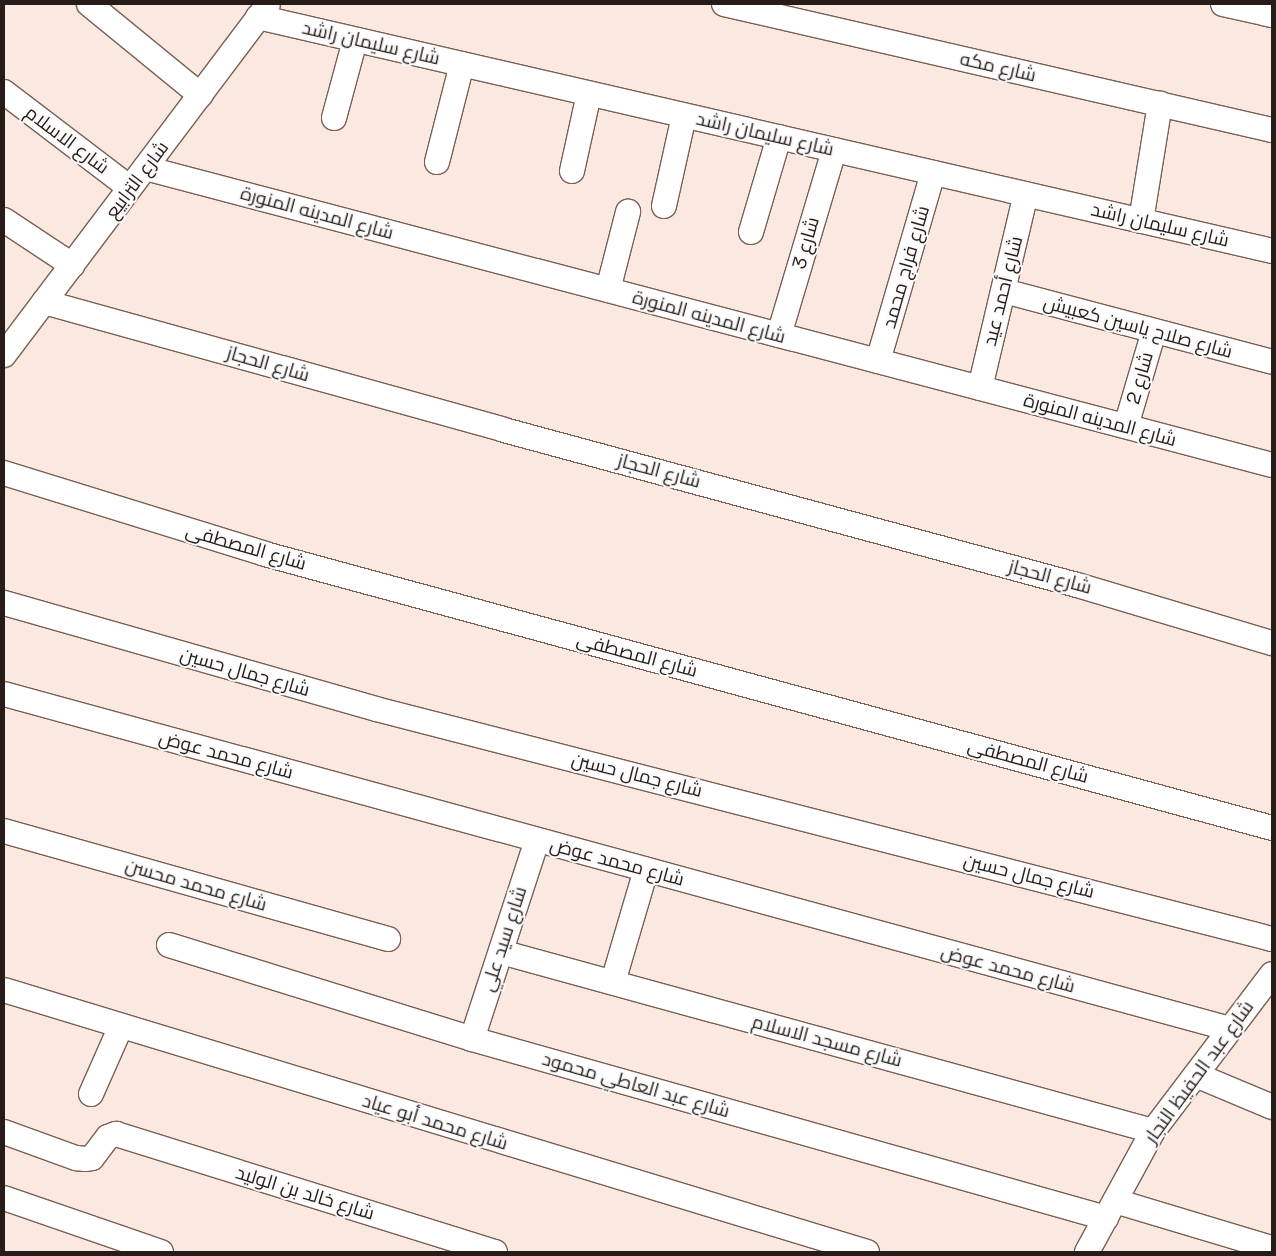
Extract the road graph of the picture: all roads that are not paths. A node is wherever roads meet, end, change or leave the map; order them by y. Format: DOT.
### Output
graph roads {
  1 [pos="89,4"];
  2 [pos="724,4"];
  3 [pos="1223,4"];
  4 [pos="264,11"];
  5 [pos="1272,15"];
  6 [pos="355,40"];
  7 [pos="462,64"];
  8 [pos="4,92"];
  9 [pos="589,94"];
  10 [pos="200,95"];
  11 [pos="1160,104"];
  12 [pos="684,116"];
  13 [pos="334,118"];
  14 [pos="1272,130"];
  15 [pos="779,137"];
  16 [pos="834,150"];
  17 [pos="437,162"];
  18 [pos="146,168"];
  19 [pos="572,171"];
  20 [pos="933,173"];
  21 [pos="130,188"];
  22 [pos="1026,194"];
  23 [pos="664,206"];
  24 [pos="628,212"];
  25 [pos="4,220"];
  26 [pos="1141,221"];
  27 [pos="751,232"];
  28 [pos="1272,251"];
  29 [pos="72,266"];
  30 [pos="608,290"];
  31 [pos="1004,291"];
  32 [pos="44,302"];
  33 [pos="1154,331"];
  34 [pos="779,335"];
  35 [pos="4,355"];
  36 [pos="878,361"];
  37 [pos="1272,362"];
  38 [pos="980,388"];
  39 [pos="1126,426"];
  40 [pos="1272,465"];
  41 [pos="4,474"];
  42 [pos="4,603"];
  43 [pos="1272,644"];
  44 [pos="4,694"];
  45 [pos="1272,828"];
  46 [pos="4,831"];
  47 [pos="537,840"];
  48 [pos="646,870"];
  49 [pos="388,939"];
  50 [pos="1272,939"];
  51 [pos="169,945"];
  52 [pos="501,952"];
  53 [pos="1272,974"];
  54 [pos="614,982"];
  55 [pos="4,990"];
  56 [pos="121,1026"];
  57 [pos="1230,1029"];
  58 [pos="472,1039"];
  59 [pos="1196,1075"];
  60 [pos="90,1094"];
  61 [pos="1272,1107"];
  62 [pos="1153,1130"];
  63 [pos="4,1132"];
  64 [pos="4,1198"];
  65 [pos="1110,1209"];
  66 [pos="1272,1248"];
  67 [pos="161,1252"];
  68 [pos="495,1252"];
  69 [pos="867,1252"];
  70 [pos="1087,1252"];
  1 -- 10 [label="street"];
  2 -- 11 [label="street, شارع مكه"];
  3 -- 5 [label="street"];
  4 -- 6 [label="street, شارع سليمان راشد"];
  4 -- 10 [label="street, شارع الترابيع"];
  6 -- 7 [label="street, شارع سليمان راشد"];
  6 -- 13 [label="street"];
  7 -- 9 [label="street, شارع سليمان راشد"];
  7 -- 17 [label="street"];
  8 -- 21 [label="street, شارع الاسلام"];
  9 -- 12 [label="street, شارع سليمان راشد"];
  9 -- 19 [label="street"];
  10 -- 18 [label="street, شارع الترابيع"];
  11 -- 14 [label="street, شارع مكه"];
  11 -- 26 [label="street"];
  12 -- 15 [label="street, شارع سليمان راشد"];
  12 -- 23 [label="street"];
  15 -- 16 [label="street, شارع سليمان راشد"];
  15 -- 27 [label="street"];
  16 -- 20 [label="street, شارع سليمان راشد"];
  16 -- 34 [label="street, شارع 3"];
  18 -- 21 [label="street, شارع الترابيع"];
  18 -- 30 [label="street, شارع المدينه المنورة"];
  20 -- 22 [label="street, شارع سليمان راشد"];
  20 -- 36 [label="street, شارع فراج محمد"];
  21 -- 29 [label="street, شارع الترابيع"];
  22 -- 26 [label="street, شارع سليمان راشد"];
  22 -- 31 [label="street, شارع أحمد عيد"];
  24 -- 30 [label="street"];
  25 -- 29 [label="street"];
  26 -- 28 [label="street, شارع سليمان راشد"];
  29 -- 32 [label="street, شارع الترابيع"];
  30 -- 34 [label="street, شارع المدينه المنورة"];
  31 -- 33 [label="street, شارع صلاح ياسين كعبيش"];
  31 -- 38 [label="street, شارع أحمد عيد"];
  32 -- 35 [label="street, شارع الترابيع"];
  32 -- 43 [label="street, شارع الحجاز"];
  33 -- 37 [label="street, شارع صلاح ياسين كعبيش"];
  33 -- 39 [label="street, شارع 2"];
  34 -- 36 [label="street, شارع المدينه المنورة"];
  36 -- 38 [label="street, شارع المدينه المنورة"];
  38 -- 39 [label="street, شارع المدينه المنورة"];
  39 -- 40 [label="street, شارع المدينه المنورة"];
  41 -- 45 [label="street, شارع المصطفى"];
  42 -- 50 [label="street, شارع جمال حسين"];
  44 -- 47 [label="street, شارع محمد عوض"];
  46 -- 49 [label="street, شارع محمد محسن"];
  47 -- 48 [label="street, شارع محمد عوض"];
  47 -- 52 [label="street, شارع سيد علي"];
  48 -- 54 [label="street"];
  48 -- 57 [label="street, شارع محمد عوض"];
  51 -- 58 [label="street, شارع عبد العاطي محمود"];
  52 -- 54 [label="street, شارع مسجد الاسلام"];
  52 -- 58 [label="street, شارع سيد علي"];
  53 -- 57 [label="street, شارع عبد الحفيظ النجار"];
  54 -- 62 [label="street, شارع مسجد الاسلام"];
  55 -- 56 [label="street, شارع محمد أبو عياد"];
  56 -- 60 [label="street"];
  56 -- 69 [label="street, شارع محمد أبو عياد"];
  57 -- 59 [label="street, شارع عبد الحفيظ النجار"];
  58 -- 65 [label="street, شارع عبد العاطي محمود"];
  59 -- 61 [label="street"];
  59 -- 62 [label="street, شارع عبد الحفيظ النجار"];
  62 -- 65 [label="street, شارع عبد الحفيظ النجار"];
  63 -- 68 [label="street, شارع خالد بن الوليد"];
  64 -- 67 [label="street"];
  65 -- 66 [label="street, شارع عبد العاطي محمود"];
  65 -- 70 [label="street, شارع عبد الحفيظ النجار"];
}
